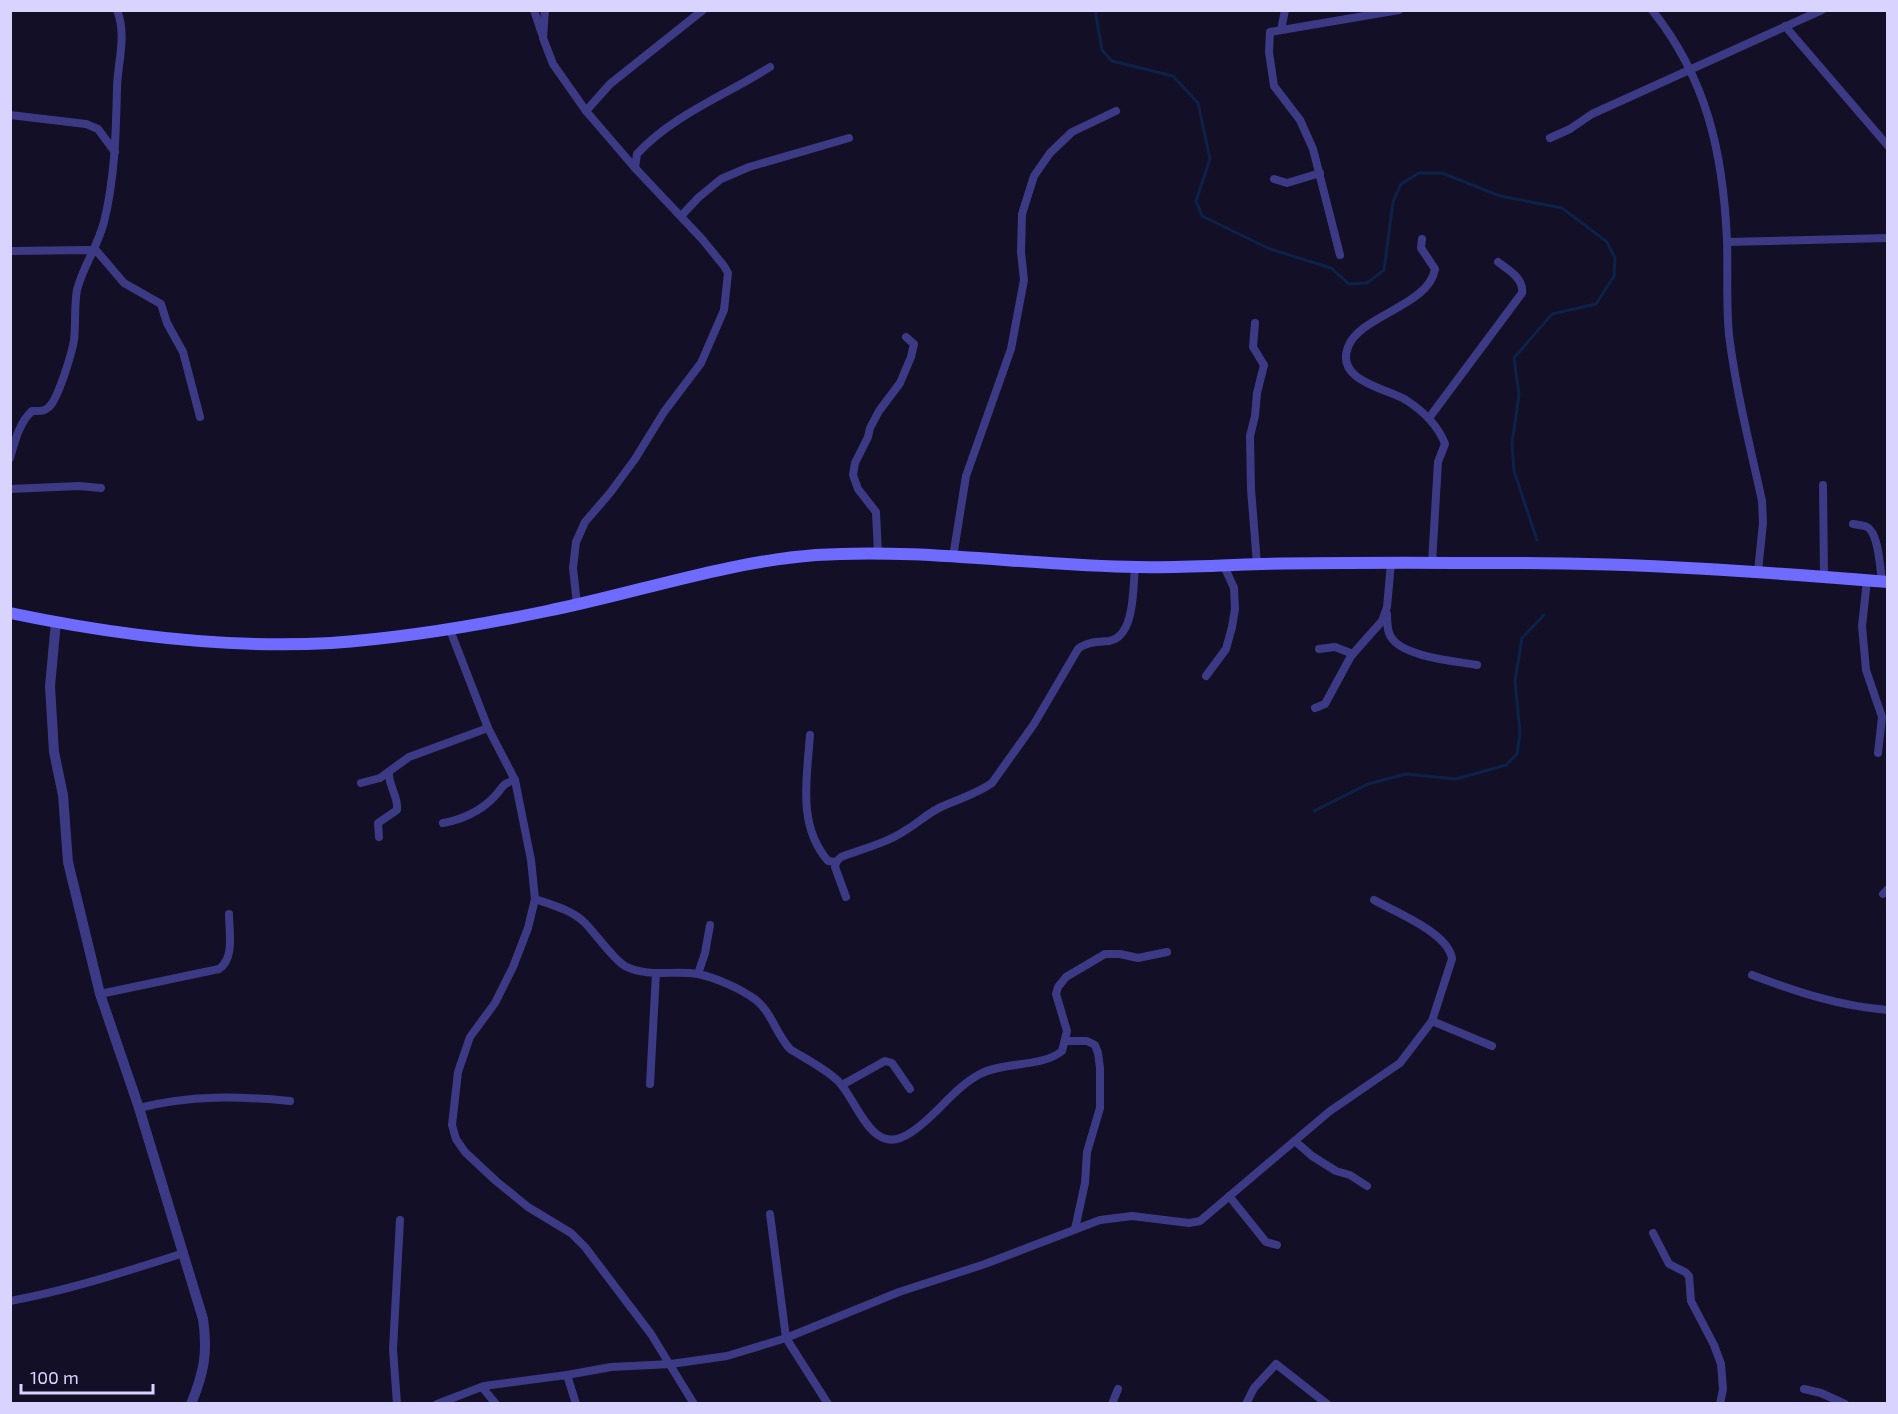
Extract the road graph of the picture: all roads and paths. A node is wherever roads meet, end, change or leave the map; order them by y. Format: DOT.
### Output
graph roads {
  1 [pos="117,10"];
  2 [pos="534,10"];
  3 [pos="545,10"];
  4 [pos="703,10"];
  5 [pos="1285,10"];
  6 [pos="1399,10"];
  7 [pos="1652,10"];
  8 [pos="1822,10"];
  9 [pos="1785,26"];
  10 [pos="1281,30"];
  11 [pos="543,38"];
  12 [pos="770,67"];
  13 [pos="1689,70"];
  14 [pos="586,111"];
  15 [pos="1116,111"];
  16 [pos="10,115"];
  17 [pos="849,138"];
  18 [pos="1550,138"];
  19 [pos="1887,146"];
  20 [pos="115,153"];
  21 [pos="635,168"];
  22 [pos="1320,173"];
  23 [pos="1274,179"];
  24 [pos="681,216"];
  25 [pos="1422,238"];
  26 [pos="1887,238"];
  27 [pos="1727,242"];
  28 [pos="10,251"];
  29 [pos="94,251"];
  30 [pos="1340,255"];
  31 [pos="1498,262"];
  32 [pos="1255,323"];
  33 [pos="906,337"];
  34 [pos="200,417"];
  35 [pos="1429,418"];
  36 [pos="10,458"];
  37 [pos="1823,485"];
  38 [pos="101,488"];
  39 [pos="10,489"];
  40 [pos="1853,524"];
  41 [pos="878,553"];
  42 [pos="953,557"];
  43 [pos="1391,563"];
  44 [pos="1432,563"];
  45 [pos="1257,564"];
  46 [pos="1224,566"];
  47 [pos="1135,567"];
  48 [pos="1758,571"];
  49 [pos="1824,576"];
  50 [pos="1867,580"];
  51 [pos="1885,581"];
  52 [pos="576,604"];
  53 [pos="1387,607"];
  54 [pos="10,613"];
  55 [pos="56,622"];
  56 [pos="450,630"];
  57 [pos="1319,649"];
  58 [pos="1353,654"];
  59 [pos="1477,664"];
  60 [pos="1206,676"];
  61 [pos="1315,708"];
  62 [pos="488,728"];
  63 [pos="810,735"];
  64 [pos="1878,753"];
  65 [pos="389,772"];
  66 [pos="515,780"];
  67 [pos="361,783"];
  68 [pos="443,823"];
  69 [pos="379,837"];
  70 [pos="836,862"];
  71 [pos="846,897"];
  72 [pos="535,899"];
  73 [pos="1374,900"];
  74 [pos="229,914"];
  75 [pos="710,925"];
  76 [pos="1167,952"];
  77 [pos="656,973"];
  78 [pos="698,974"];
  79 [pos="1752,975"];
  80 [pos="100,994"];
  81 [pos="1887,1010"];
  82 [pos="1432,1021"];
  83 [pos="1066,1041"];
  84 [pos="1492,1046"];
  85 [pos="650,1084"];
  86 [pos="842,1085"];
  87 [pos="910,1089"];
  88 [pos="290,1101"];
  89 [pos="139,1108"];
  90 [pos="1295,1141"];
  91 [pos="1367,1186"];
  92 [pos="1229,1196"];
  93 [pos="770,1214"];
  94 [pos="400,1220"];
  95 [pos="1076,1229"];
  96 [pos="1653,1233"];
  97 [pos="1277,1245"];
  98 [pos="184,1253"];
  99 [pos="10,1301"];
  100 [pos="786,1338"];
  101 [pos="671,1364"];
  102 [pos="567,1375"];
  103 [pos="482,1387"];
  104 [pos="1118,1389"];
  105 [pos="1804,1389"];
  106 [pos="687,1390"];
  107 [pos="442,1403"];
  108 [pos="191,1404"];
  109 [pos="397,1404"];
  110 [pos="496,1404"];
  111 [pos="576,1404"];
  112 [pos="683,1404"];
  113 [pos="694,1404"];
  114 [pos="828,1404"];
  115 [pos="1112,1404"];
  116 [pos="1246,1404"];
  117 [pos="1327,1404"];
  118 [pos="1720,1404"];
  119 [pos="1845,1404"];
  1 -- 20 [label="street"];
  2 -- 11 [label="street"];
  3 -- 11 [label="street"];
  4 -- 14 [label="street"];
  5 -- 10 [label="street"];
  6 -- 10 [label="street"];
  7 -- 13 [label="street"];
  8 -- 9 [label="street"];
  9 -- 13 [label="street"];
  9 -- 19 [label="street"];
  10 -- 22 [label="street"];
  11 -- 14 [label="street"];
  12 -- 21 [label="street"];
  13 -- 18 [label="street"];
  13 -- 27 [label="street"];
  14 -- 21 [label="street"];
  15 -- 42 [label="street"];
  16 -- 20 [label="street"];
  17 -- 24 [label="street"];
  20 -- 29 [label="street"];
  21 -- 24 [label="street"];
  22 -- 23 [label="street"];
  22 -- 30 [label="street"];
  24 -- 52 [label="street"];
  25 -- 35 [label="street"];
  26 -- 27 [label="street"];
  27 -- 48 [label="street"];
  28 -- 29 [label="street"];
  29 -- 34 [label="street"];
  29 -- 36 [label="street"];
  31 -- 35 [label="street"];
  32 -- 45 [label="street"];
  33 -- 41 [label="street"];
  35 -- 44 [label="street"];
  37 -- 49 [label="street"];
  38 -- 39 [label="street"];
  40 -- 51 [label="street"];
  41 -- 42 [label="main road"];
  41 -- 52 [label="main road"];
  42 -- 47 [label="main road"];
  43 -- 44 [label="main road"];
  43 -- 45 [label="main road"];
  43 -- 53 [label="street"];
  44 -- 48 [label="main road"];
  45 -- 46 [label="main road"];
  46 -- 47 [label="main road"];
  46 -- 60 [label="street"];
  47 -- 70 [label="street"];
  48 -- 49 [label="main road"];
  49 -- 50 [label="main road"];
  50 -- 51 [label="main road"];
  50 -- 64 [label="street"];
  52 -- 56 [label="main road"];
  53 -- 58 [label="street"];
  53 -- 59 [label="street"];
  54 -- 55 [label="main road"];
  55 -- 56 [label="main road"];
  55 -- 80 [label="street"];
  56 -- 62 [label="street"];
  57 -- 58 [label="street"];
  58 -- 61 [label="street"];
  62 -- 65 [label="street"];
  62 -- 66 [label="street"];
  63 -- 70 [label="street"];
  65 -- 67 [label="street"];
  65 -- 69 [label="street"];
  66 -- 68 [label="street"];
  66 -- 72 [label="street"];
  70 -- 71 [label="street"];
  72 -- 77 [label="street"];
  72 -- 101 [label="street"];
  73 -- 82 [label="street"];
  74 -- 80 [label="street"];
  75 -- 78 [label="street"];
  76 -- 83 [label="street"];
  77 -- 78 [label="street"];
  77 -- 85 [label="street"];
  78 -- 86 [label="street"];
  79 -- 81 [label="street"];
  80 -- 89 [label="street"];
  82 -- 84 [label="street"];
  82 -- 90 [label="street"];
  83 -- 86 [label="street"];
  83 -- 95 [label="street"];
  86 -- 87 [label="street"];
  88 -- 89 [label="street"];
  89 -- 98 [label="street"];
  90 -- 91 [label="street"];
  90 -- 92 [label="street"];
  92 -- 95 [label="street"];
  92 -- 97 [label="street"];
  93 -- 100 [label="street"];
  94 -- 109 [label="street"];
  95 -- 100 [label="street"];
  96 -- 118 [label="street"];
  98 -- 99 [label="street"];
  98 -- 108 [label="street"];
  100 -- 101 [label="street"];
  100 -- 114 [label="street"];
  101 -- 102 [label="street"];
  101 -- 106 [label="street"];
  102 -- 103 [label="street"];
  102 -- 111 [label="street"];
  103 -- 107 [label="street"];
  103 -- 110 [label="street"];
  104 -- 115 [label="street"];
  105 -- 119 [label="street"];
  106 -- 112 [label="street"];
  106 -- 113 [label="street"];
  116 -- 117 [label="street"];
}
